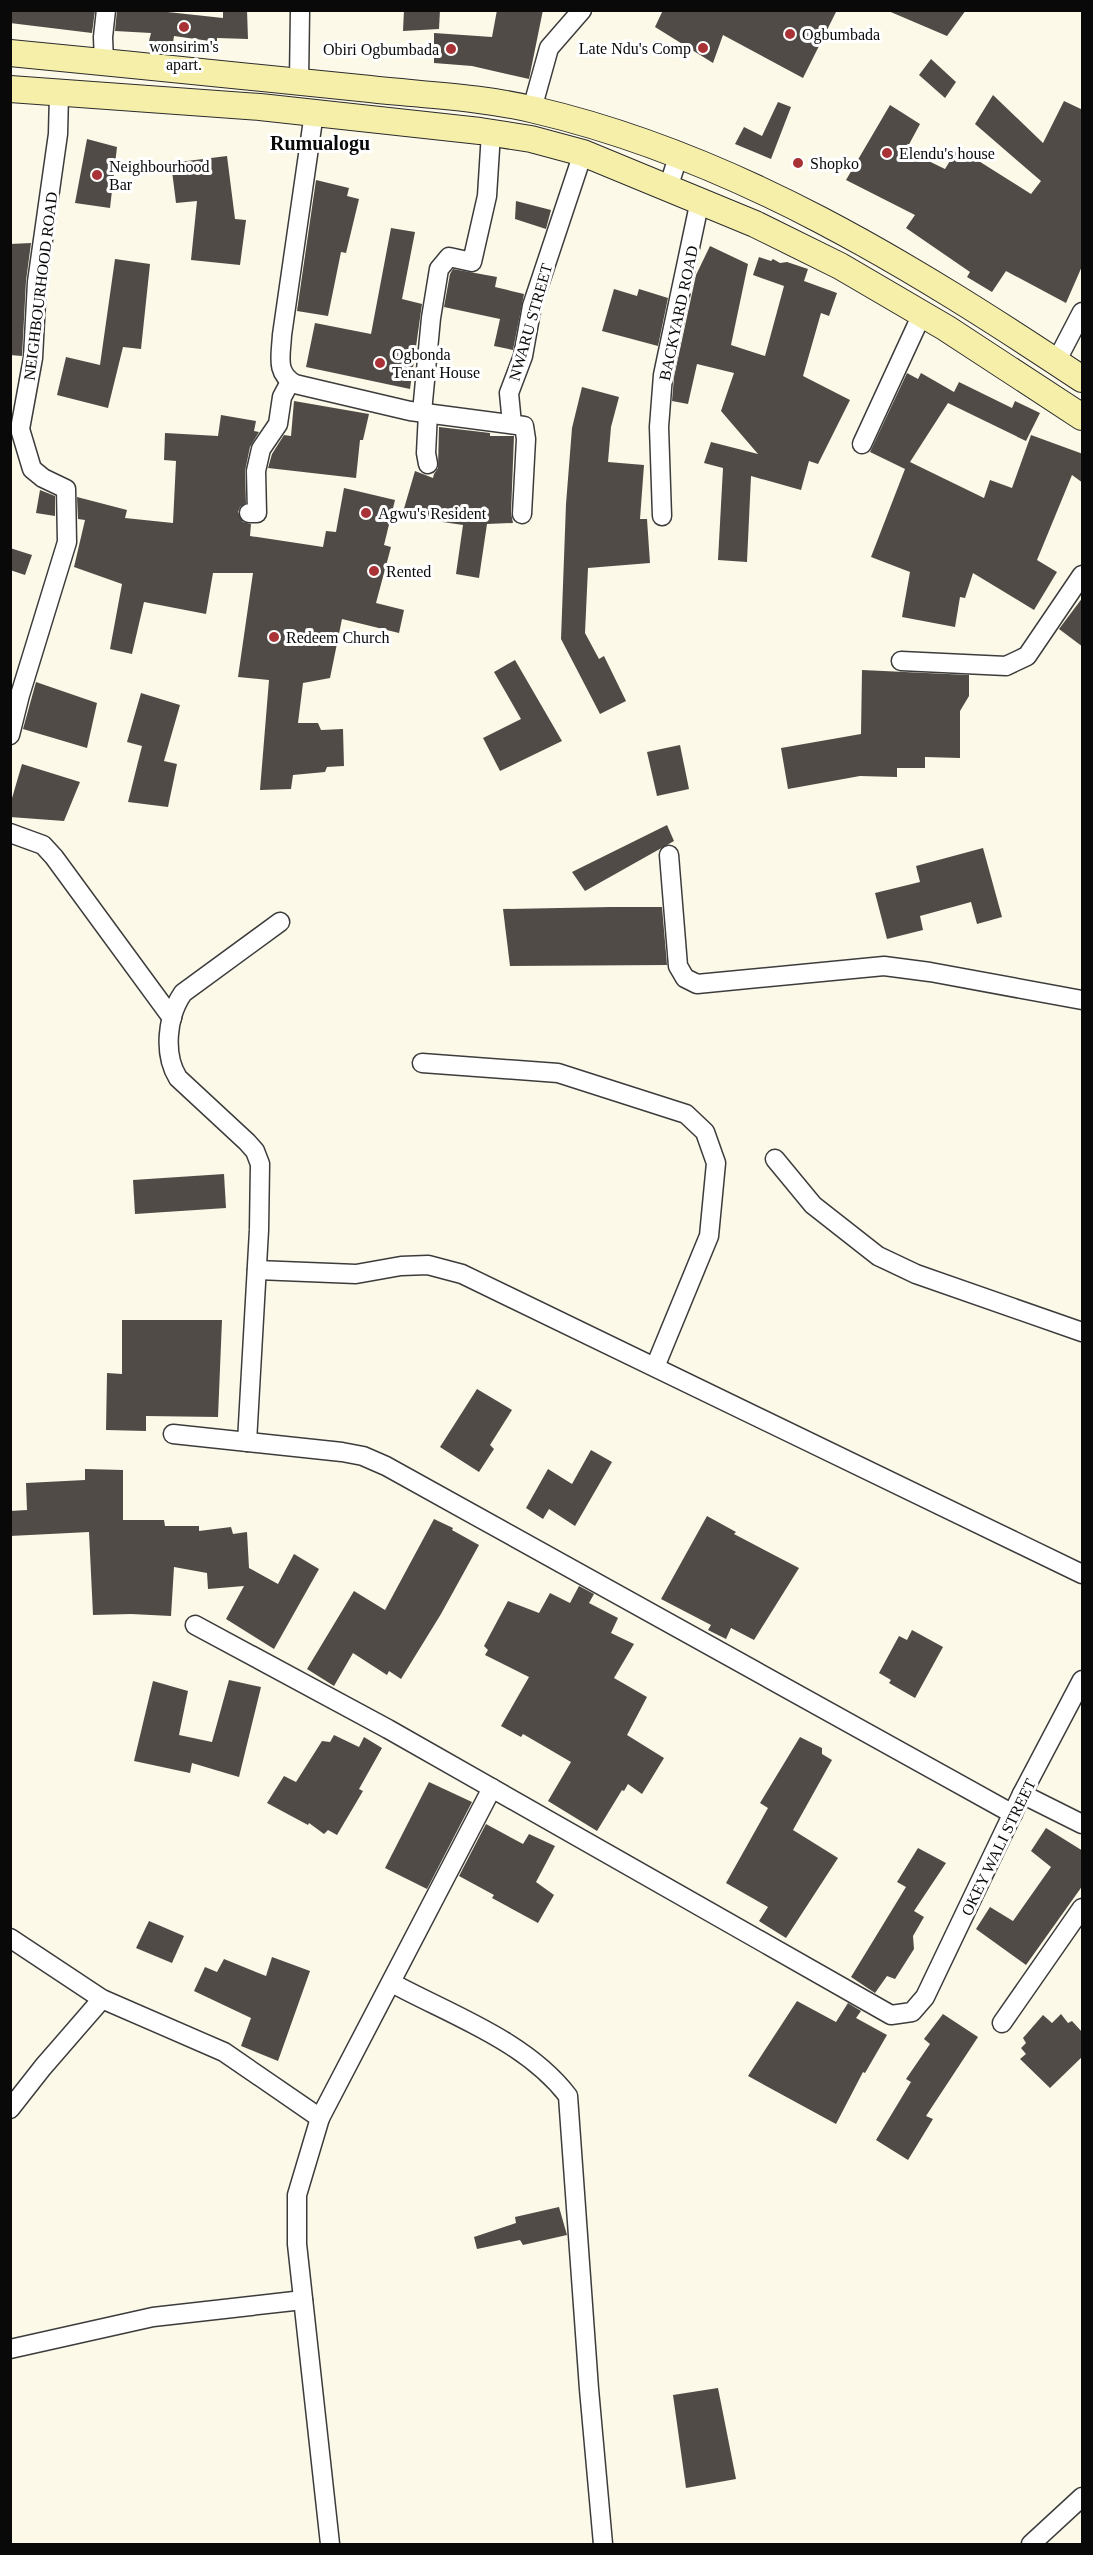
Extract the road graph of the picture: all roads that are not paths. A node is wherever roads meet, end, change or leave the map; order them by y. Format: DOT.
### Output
graph roads {
  1 [pos="106,10"];
  2 [pos="300,10"];
  3 [pos="582,10"];
  4 [pos="10,53"];
  5 [pos="104,62"];
  6 [pos="299,81"];
  7 [pos="10,89"];
  8 [pos="59,94"];
  9 [pos="532,109"];
  10 [pos="314,113"];
  11 [pos="491,133"];
  12 [pos="583,153"];
  13 [pos="679,154"];
  14 [pos="668,188"];
  15 [pos="700,200"];
  16 [pos="1083,312"];
  17 [pos="922,314"];
  18 [pos="1056,362"];
  19 [pos="1083,379"];
  20 [pos="290,382"];
  21 [pos="425,413"];
  22 [pos="1083,417"];
  23 [pos="512,424"];
  24 [pos="861,444"];
  25 [pos="428,464"];
  26 [pos="249,513"];
  27 [pos="522,514"];
  28 [pos="662,516"];
  29 [pos="1083,574"];
  30 [pos="901,661"];
  31 [pos="10,735"];
  32 [pos="10,833"];
  33 [pos="669,855"];
  34 [pos="280,922"];
  35 [pos="1083,1000"];
  36 [pos="171,1018"];
  37 [pos="422,1063"];
  38 [pos="775,1159"];
  39 [pos="257,1270"];
  40 [pos="1083,1332"];
  41 [pos="655,1367"];
  42 [pos="174,1434"];
  43 [pos="247,1442"];
  44 [pos="1083,1574"];
  45 [pos="195,1625"];
  46 [pos="1083,1680"];
  47 [pos="492,1788"];
  48 [pos="1022,1794"];
  49 [pos="1013,1814"];
  50 [pos="1083,1824"];
  51 [pos="1083,1908"];
  52 [pos="10,1938"];
  53 [pos="392,1983"];
  54 [pos="102,1999"];
  55 [pos="1002,2023"];
  56 [pos="10,2109"];
  57 [pos="320,2118"];
  58 [pos="303,2300"];
  59 [pos="10,2349"];
  60 [pos="1083,2497"];
  61 [pos="330,2544"];
  62 [pos="603,2544"];
  63 [pos="1031,2544"];
  1 -- 5 [label="street"];
  2 -- 6 [label="street"];
  3 -- 9 [label="street"];
  4 -- 5 [label="main road"];
  5 -- 6 [label="main road"];
  6 -- 9 [label="main road"];
  7 -- 8 [label="main road"];
  8 -- 10 [label="main road"];
  8 -- 31 [label="street, NEIGHBOURHOOD ROAD"];
  9 -- 13 [label="main road"];
  10 -- 11 [label="main road"];
  10 -- 20 [label="street"];
  11 -- 12 [label="main road"];
  11 -- 21 [label="street"];
  12 -- 14 [label="main road"];
  12 -- 23 [label="street, NWARU STREET"];
  13 -- 14 [label="street"];
  13 -- 18 [label="main road"];
  14 -- 15 [label="main road"];
  15 -- 17 [label="main road"];
  15 -- 28 [label="street, BACKYARD ROAD"];
  16 -- 18 [label="street"];
  17 -- 22 [label="main road"];
  17 -- 24 [label="street"];
  18 -- 19 [label="main road"];
  20 -- 21 [label="street"];
  20 -- 26 [label="street"];
  21 -- 23 [label="street"];
  21 -- 25 [label="street"];
  23 -- 27 [label="street"];
  29 -- 30 [label="street"];
  32 -- 36 [label="street"];
  33 -- 35 [label="street"];
  34 -- 36 [label="street"];
  36 -- 39 [label="street"];
  37 -- 41 [label="street"];
  38 -- 40 [label="street"];
  39 -- 41 [label="street"];
  39 -- 43 [label="street"];
  41 -- 44 [label="street"];
  42 -- 43 [label="street"];
  43 -- 49 [label="street"];
  45 -- 47 [label="street"];
  46 -- 48 [label="street, OKEY WALI STREET"];
  47 -- 49 [label="street, OKEY WALI STREET"];
  47 -- 53 [label="street"];
  48 -- 49 [label="street, OKEY WALI STREET"];
  48 -- 50 [label="street"];
  51 -- 55 [label="street"];
  52 -- 54 [label="street"];
  53 -- 57 [label="street"];
  53 -- 62 [label="street"];
  54 -- 56 [label="street"];
  54 -- 57 [label="street"];
  57 -- 58 [label="street"];
  58 -- 59 [label="street"];
  58 -- 61 [label="street"];
  60 -- 63 [label="street"];
}
